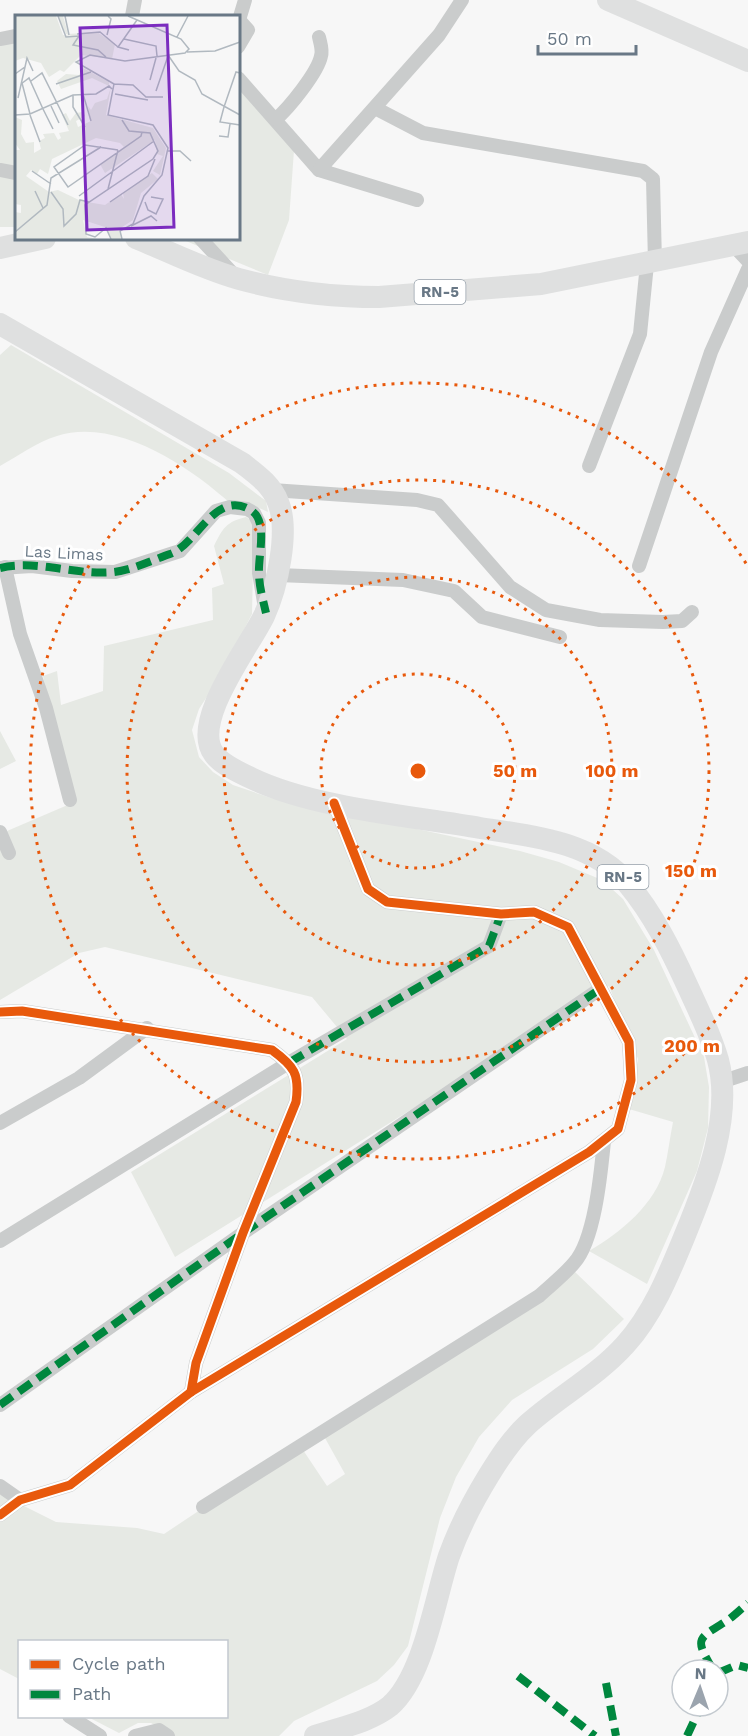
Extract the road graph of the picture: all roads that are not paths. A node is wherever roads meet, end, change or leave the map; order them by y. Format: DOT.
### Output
graph roads {
  1 [pos="135,0"];
  2 [pos="245,0"];
  3 [pos="462,0"];
  4 [pos="608,0"];
  5 [pos="132,15"];
  6 [pos="240,17"];
  7 [pos="240,21"];
  8 [pos="15,36"];
  9 [pos="319,37"];
  10 [pos="0,39"];
  11 [pos="240,44"];
  12 [pos="748,62"];
  13 [pos="240,80"];
  14 [pos="375,108"];
  15 [pos="276,119"];
  16 [pos="0,170"];
  17 [pos="319,170"];
  18 [pos="15,173"];
  19 [pos="417,200"];
  20 [pos="36,240"];
  21 [pos="141,240"];
  22 [pos="202,240"];
  23 [pos="740,243"];
  24 [pos="0,248"];
  25 [pos="748,261"];
  26 [pos="651,264"];
  27 [pos="748,269"];
  28 [pos="238,279"];
  29 [pos="0,324"];
  30 [pos="589,466"];
  31 [pos="272,490"];
  32 [pos="639,566"];
  33 [pos="3,568"];
  34 [pos="278,575"];
  35 [pos="692,612"];
  36 [pos="266,613"];
  37 [pos="560,637"];
  38 [pos="70,800"];
  39 [pos="334,803"];
  40 [pos="0,832"];
  41 [pos="9,853"];
  42 [pos="501,914"];
  43 [pos="600,989"];
  44 [pos="0,1012"];
  45 [pos="147,1028"];
  46 [pos="290,1062"];
  47 [pos="748,1073"];
  48 [pos="721,1082"];
  49 [pos="0,1124"];
  50 [pos="604,1141"];
  51 [pos="243,1233"];
  52 [pos="0,1241"];
  53 [pos="191,1392"];
  54 [pos="0,1405"];
  55 [pos="0,1486"];
  56 [pos="20,1500"];
  57 [pos="203,1507"];
  58 [pos="0,1515"];
  59 [pos="72,1718"];
  60 [pos="100,1736"];
  61 [pos="135,1736"];
  62 [pos="168,1736"];
  63 [pos="315,1736"];
  1 -- 5 [label="street"];
  2 -- 6 [label="street"];
  3 -- 14 [label="street"];
  4 -- 12 [label="main road"];
  7 -- 11 [label="street"];
  8 -- 10 [label="street"];
  9 -- 15 [label="street"];
  13 -- 15 [label="street"];
  14 -- 17 [label="street"];
  14 -- 26 [label="street"];
  15 -- 17 [label="street"];
  16 -- 18 [label="street"];
  17 -- 19 [label="street"];
  20 -- 24 [label="main road"];
  21 -- 28 [label="main road, RN-5"];
  22 -- 28 [label="street"];
  23 -- 25 [label="street"];
  23 -- 26 [label="main road, RN-5"];
  26 -- 28 [label="main road, RN-5"];
  26 -- 30 [label="street"];
  27 -- 32 [label="street"];
  29 -- 31 [label="main road, RN-5"];
  31 -- 34 [label="main road, RN-5"];
  31 -- 35 [label="street"];
  33 -- 36 [label="street, Las Limas"];
  33 -- 38 [label="street"];
  34 -- 36 [label="main road, RN-5"];
  34 -- 37 [label="street"];
  36 -- 39 [label="main road, RN-5"];
  39 -- 42 [label="street"];
  39 -- 48 [label="main road, RN-5"];
  40 -- 41 [label="street"];
  42 -- 43 [label="street"];
  42 -- 46 [label="street"];
  43 -- 50 [label="street"];
  43 -- 51 [label="street"];
  44 -- 45 [label="street"];
  45 -- 46 [label="street"];
  45 -- 49 [label="street"];
  46 -- 51 [label="street"];
  46 -- 52 [label="street"];
  47 -- 48 [label="street"];
  48 -- 63 [label="main road, RN-5"];
  50 -- 53 [label="street"];
  50 -- 57 [label="street"];
  51 -- 53 [label="street"];
  51 -- 54 [label="street"];
  53 -- 56 [label="street"];
  55 -- 56 [label="street"];
  56 -- 58 [label="street"];
  59 -- 60 [label="street"];
  61 -- 62 [label="street"];
}
